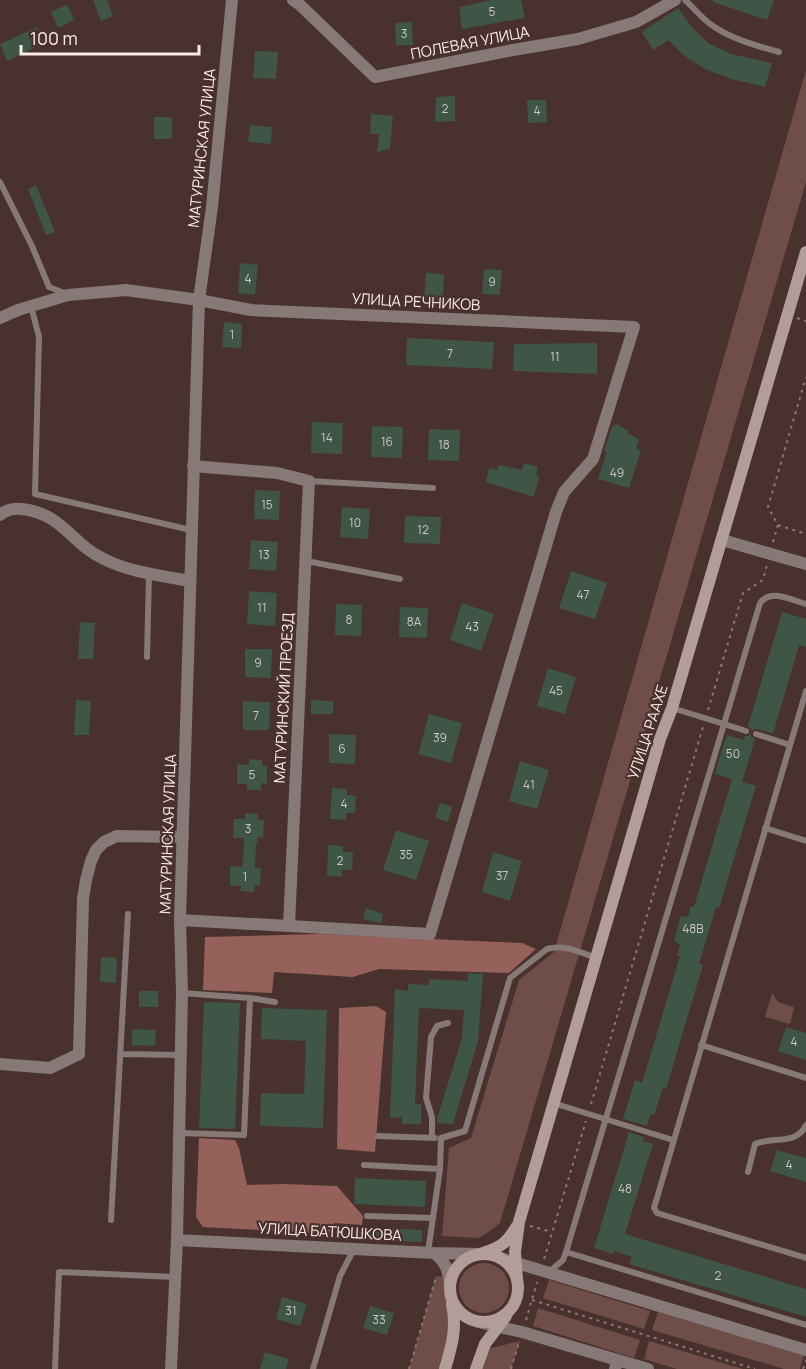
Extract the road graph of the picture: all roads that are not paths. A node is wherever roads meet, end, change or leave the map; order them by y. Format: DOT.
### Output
graph roads {
  1 [pos="232,0"];
  2 [pos="675,0"];
  3 [pos="685,0"];
  4 [pos="297,3"];
  5 [pos="779,52"];
  6 [pos="0,182"];
  7 [pos="806,252"];
  8 [pos="801,283"];
  9 [pos="68,295"];
  10 [pos="199,300"];
  11 [pos="31,306"];
  12 [pos="0,318"];
  13 [pos="193,466"];
  14 [pos="309,481"];
  15 [pos="433,488"];
  16 [pos="0,515"];
  17 [pos="191,530"];
  18 [pos="722,540"];
  19 [pos="305,560"];
  20 [pos="806,564"];
  21 [pos="149,574"];
  22 [pos="400,579"];
  23 [pos="190,581"];
  24 [pos="806,604"];
  25 [pos="147,657"];
  26 [pos="806,690"];
  27 [pos="672,708"];
  28 [pos="724,724"];
  29 [pos="746,731"];
  30 [pos="756,734"];
  31 [pos="790,745"];
  32 [pos="765,828"];
  33 [pos="183,837"];
  34 [pos="806,841"];
  35 [pos="128,914"];
  36 [pos="180,920"];
  37 [pos="289,926"];
  38 [pos="596,958"];
  39 [pos="182,993"];
  40 [pos="250,998"];
  41 [pos="275,1002"];
  42 [pos="448,1023"];
  43 [pos="702,1045"];
  44 [pos="120,1054"];
  45 [pos="180,1055"];
  46 [pos="0,1064"];
  47 [pos="806,1078"];
  48 [pos="553,1103"];
  49 [pos="606,1120"];
  50 [pos="806,1125"];
  51 [pos="179,1132"];
  52 [pos="378,1136"];
  53 [pos="432,1138"];
  54 [pos="441,1138"];
  55 [pos="673,1140"];
  56 [pos="364,1165"];
  57 [pos="440,1169"];
  58 [pos="748,1172"];
  59 [pos="366,1216"];
  60 [pos="433,1218"];
  61 [pos="111,1220"];
  62 [pos="519,1222"];
  63 [pos="177,1240"];
  64 [pos="354,1248"];
  65 [pos="566,1252"];
  66 [pos="431,1253"];
  67 [pos="481,1254"];
  68 [pos="500,1258"];
  69 [pos="806,1258"];
  70 [pos="516,1262"];
  71 [pos="545,1271"];
  72 [pos="176,1277"];
  73 [pos="517,1279"];
  74 [pos="450,1291"];
  75 [pos="509,1311"];
  76 [pos="478,1322"];
  77 [pos="806,1325"];
  78 [pos="498,1326"];
  79 [pos="806,1350"];
  80 [pos="616,1365"];
  81 [pos="55,1369"];
  82 [pos="171,1369"];
  83 [pos="314,1369"];
  84 [pos="445,1369"];
  85 [pos="476,1369"];
  86 [pos="648,1369"];
  1 -- 10 [label="street, МАТУРИНСКАЯ УЛИЦА"];
  2 -- 4 [label="street, ПОЛЕВАЯ УЛИЦА"];
  3 -- 5 [label="lane"];
  6 -- 9 [label="lane"];
  7 -- 8 [label="main road, УЛИЦА РААХЕ"];
  8 -- 18 [label="main road, УЛИЦА РААХЕ"];
  9 -- 10 [label="street"];
  9 -- 11 [label="street"];
  10 -- 13 [label="street, МАТУРИНСКАЯ УЛИЦА"];
  10 -- 37 [label="street, УЛИЦА РЕЧНИКОВ"];
  11 -- 12 [label="street"];
  11 -- 17 [label="lane"];
  13 -- 14 [label="street"];
  13 -- 17 [label="street, МАТУРИНСКАЯ УЛИЦА"];
  14 -- 15 [label="lane"];
  14 -- 19 [label="street, МАТУРИНСКИЙ ПРОЕЗД"];
  16 -- 21 [label="street"];
  17 -- 23 [label="street, МАТУРИНСКАЯ УЛИЦА"];
  18 -- 20 [label="street"];
  18 -- 27 [label="main road, УЛИЦА РААХЕ"];
  19 -- 22 [label="lane"];
  19 -- 37 [label="street, МАТУРИНСКИЙ ПРОЕЗД"];
  21 -- 23 [label="street"];
  21 -- 25 [label="lane"];
  23 -- 33 [label="street, МАТУРИНСКАЯ УЛИЦА"];
  24 -- 28 [label="lane"];
  26 -- 31 [label="lane"];
  27 -- 28 [label="lane"];
  27 -- 38 [label="main road, УЛИЦА РААХЕ"];
  28 -- 29 [label="lane"];
  28 -- 49 [label="lane"];
  30 -- 31 [label="lane"];
  31 -- 32 [label="lane"];
  32 -- 34 [label="lane"];
  32 -- 43 [label="lane"];
  33 -- 36 [label="street, МАТУРИНСКАЯ УЛИЦА"];
  33 -- 46 [label="street"];
  35 -- 44 [label="lane"];
  36 -- 37 [label="street"];
  36 -- 39 [label="street, МАТУРИНСКАЯ УЛИЦА"];
  38 -- 48 [label="main road, УЛИЦА РААХЕ"];
  38 -- 54 [label="lane"];
  39 -- 40 [label="lane"];
  39 -- 45 [label="street, МАТУРИНСКАЯ УЛИЦА"];
  40 -- 41 [label="lane"];
  40 -- 51 [label="lane"];
  42 -- 53 [label="lane"];
  43 -- 47 [label="lane"];
  43 -- 55 [label="lane"];
  44 -- 45 [label="lane"];
  44 -- 61 [label="lane"];
  45 -- 51 [label="street, МАТУРИНСКАЯ УЛИЦА"];
  48 -- 49 [label="lane"];
  48 -- 62 [label="main road, УЛИЦА РААХЕ"];
  49 -- 55 [label="lane"];
  49 -- 65 [label="lane"];
  50 -- 58 [label="lane"];
  51 -- 63 [label="street, МАТУРИНСКАЯ УЛИЦА"];
  52 -- 53 [label="lane"];
  53 -- 54 [label="lane"];
  54 -- 57 [label="lane"];
  55 -- 69 [label="lane"];
  56 -- 57 [label="lane"];
  57 -- 60 [label="lane"];
  59 -- 60 [label="lane"];
  60 -- 66 [label="lane"];
  62 -- 67 [label="main road"];
  62 -- 70 [label="main road"];
  63 -- 64 [label="street, УЛИЦА БАТЮШКОВА"];
  63 -- 72 [label="street, МАТУРИНСКАЯ УЛИЦА"];
  64 -- 66 [label="street, УЛИЦА БАТЮШКОВА"];
  64 -- 83 [label="lane"];
  65 -- 71 [label="lane"];
  65 -- 77 [label="lane"];
  66 -- 67 [label="street, УЛИЦА БАТЮШКОВА"];
  66 -- 74 [label="street"];
  67 -- 68 [label="main road"];
  67 -- 74 [label="main road"];
  68 -- 70 [label="street"];
  68 -- 73 [label="main road"];
  70 -- 71 [label="street"];
  70 -- 73 [label="main road"];
  71 -- 79 [label="street"];
  72 -- 81 [label="lane"];
  72 -- 82 [label="street, МАТУРИНСКАЯ УЛИЦА"];
  73 -- 75 [label="main road"];
  74 -- 76 [label="main road"];
  74 -- 84 [label="main road"];
  75 -- 76 [label="main road"];
  75 -- 78 [label="main road"];
  76 -- 78 [label="street"];
  78 -- 80 [label="street"];
  78 -- 85 [label="main road"];
  80 -- 86 [label="street"];
}
